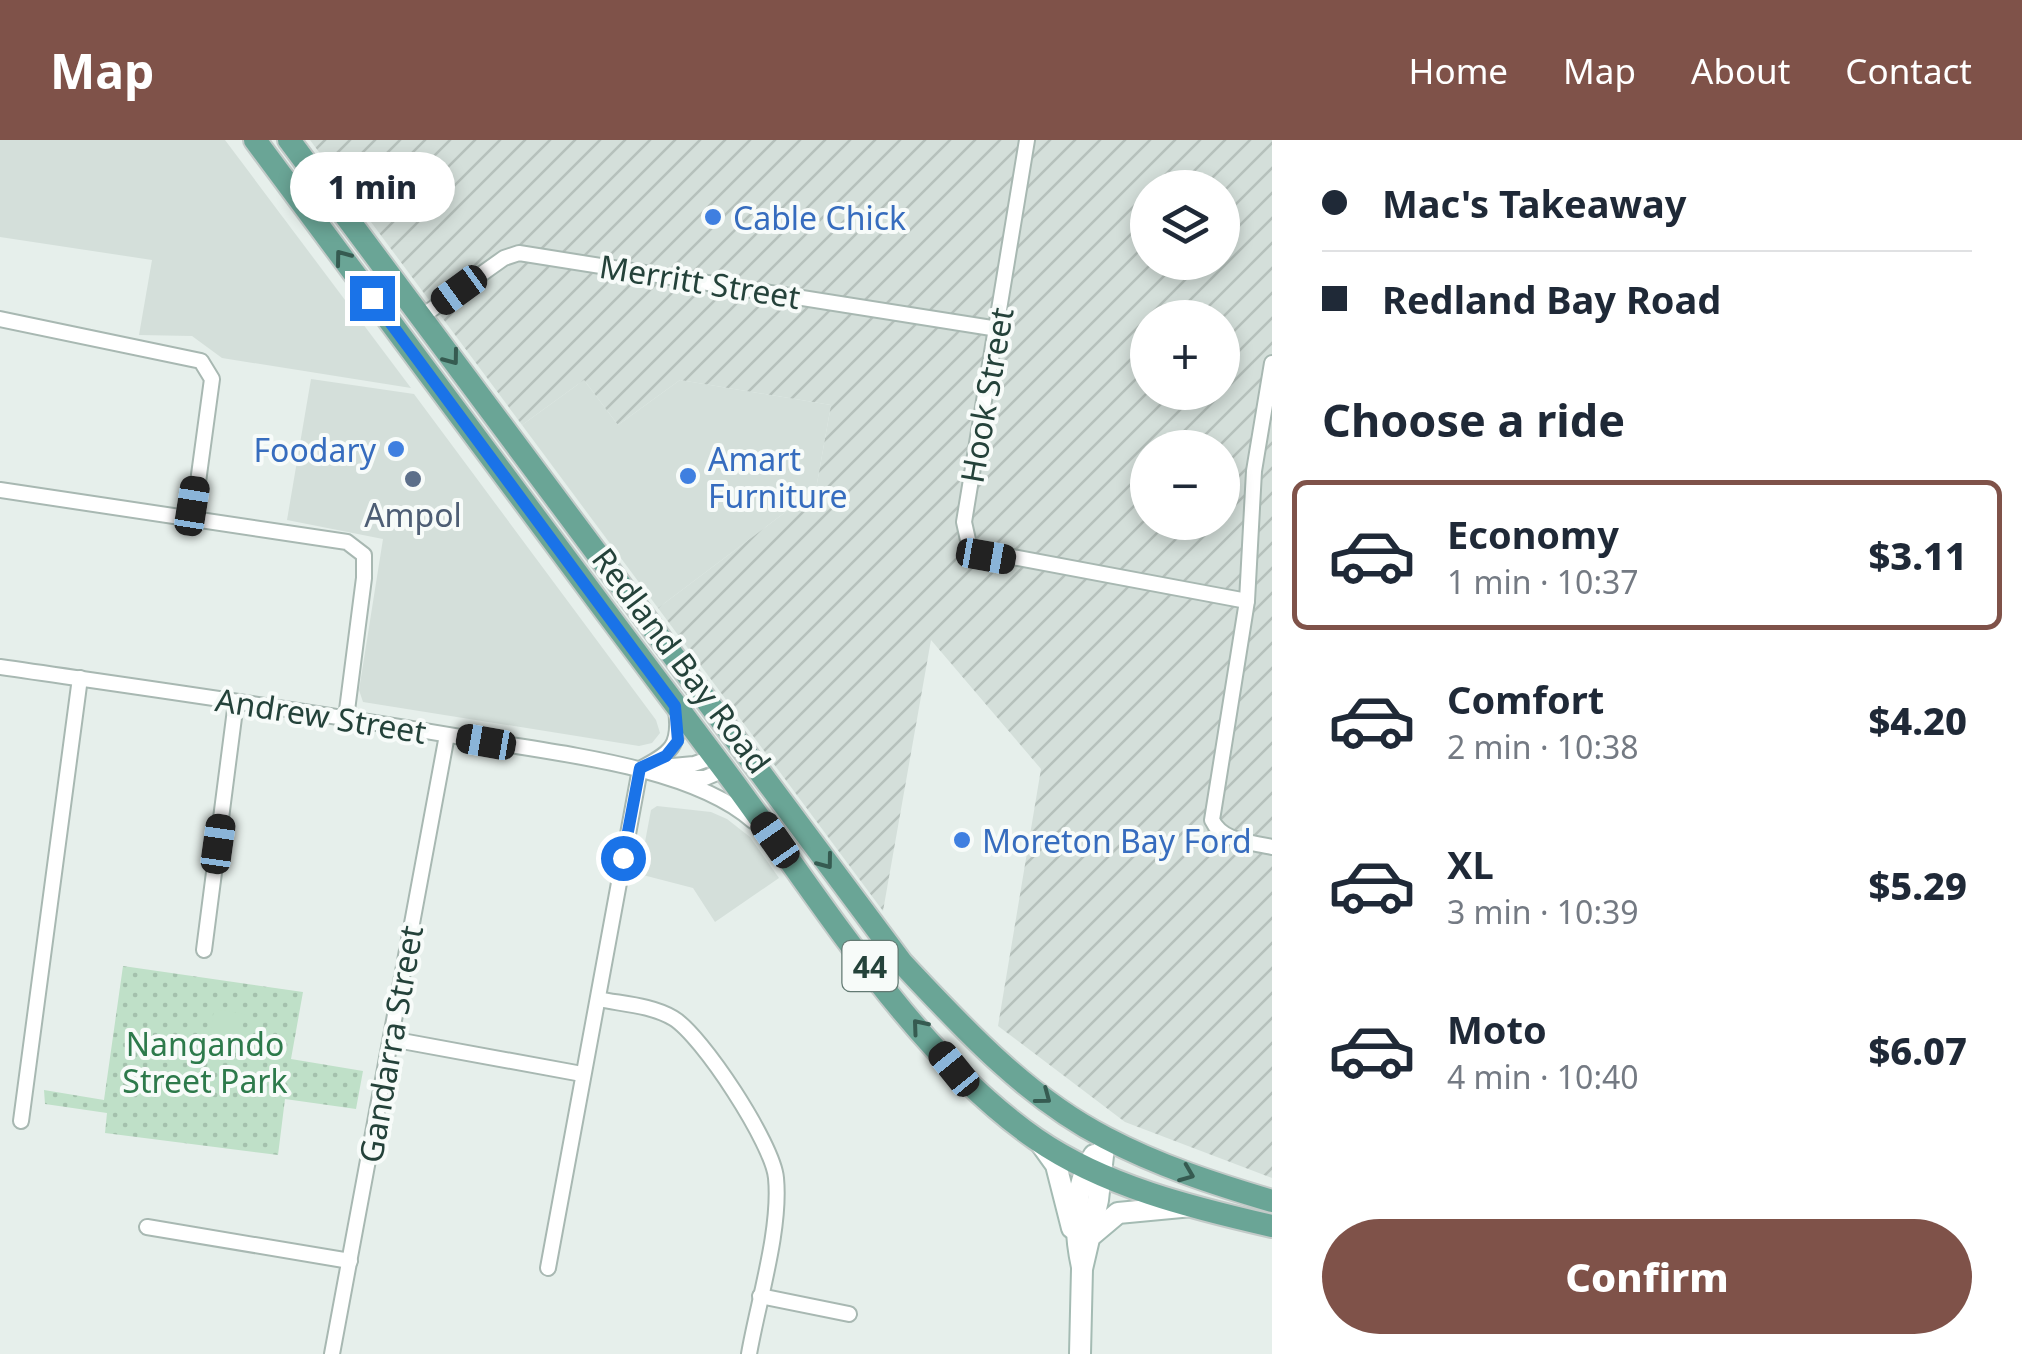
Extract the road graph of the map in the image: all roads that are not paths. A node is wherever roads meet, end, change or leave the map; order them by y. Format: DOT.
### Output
graph roads {
  1 [pos="254,140"];
  2 [pos="289,140"];
  3 [pos="1027,140"];
  4 [pos="421,317"];
  5 [pos="0,319"];
  6 [pos="998,329"];
  7 [pos="1272,363"];
  8 [pos="0,490"];
  9 [pos="192,519"];
  10 [pos="1247,601"];
  11 [pos="0,666"];
  12 [pos="80,678"];
  13 [pos="236,702"];
  14 [pos="675,706"];
  15 [pos="346,718"];
  16 [pos="447,735"];
  17 [pos="742,748"];
  18 [pos="719,763"];
  19 [pos="640,768"];
  20 [pos="666,778"];
  21 [pos="775,840"];
  22 [pos="1272,847"];
  23 [pos="204,950"];
  24 [pos="598,999"];
  25 [pos="391,1040"];
  26 [pos="582,1074"];
  27 [pos="21,1121"];
  28 [pos="1105,1138"];
  29 [pos="1039,1142"];
  30 [pos="1094,1171"];
  31 [pos="1272,1201"];
  32 [pos="1192,1206"];
  33 [pos="1272,1226"];
  34 [pos="147,1227"];
  35 [pos="1084,1238"];
  36 [pos="350,1261"];
  37 [pos="548,1268"];
  38 [pos="760,1296"];
  39 [pos="850,1314"];
  40 [pos="332,1354"];
  41 [pos="748,1354"];
  42 [pos="1080,1354"];
  14 -- 1 [label="main road, Redland Bay Road / 44, one-way"];
  2 -- 4 [label="main road, Redland Bay Road / 44"];
  3 -- 6 [label="street, Hook Street"];
  4 -- 6 [label="street, Merritt Street"];
  4 -- 17 [label="main road, Redland Bay Road / 44, one-way"];
  5 -- 9 [label="street"];
  6 -- 10 [label="street, Hook Street"];
  7 -- 10 [label="street"];
  8 -- 9 [label="street"];
  9 -- 15 [label="street"];
  10 -- 22 [label="street"];
  11 -- 12 [label="street, Andrew Street"];
  12 -- 13 [label="street, Andrew Street"];
  12 -- 27 [label="street"];
  13 -- 15 [label="street, Andrew Street"];
  13 -- 23 [label="street"];
  14 -- 18 [label="main road, Redland Bay Road / 44"];
  14 -- 19 [label="street"];
  15 -- 16 [label="street, Andrew Street"];
  16 -- 19 [label="street, Andrew Street"];
  16 -- 25 [label="street, Gandarra Street"];
  17 -- 18 [label="main road"];
  17 -- 28 [label="main road, Redland Bay Road / 44, one-way"];
  18 -- 19 [label="street, Andrew Street"];
  18 -- 20 [label="street, Andrew Street"];
  18 -- 21 [label="main road, Redland Bay Road / 44"];
  19 -- 20 [label="street, Andrew Street"];
  19 -- 24 [label="street"];
  20 -- 21 [label="street, Andrew Street"];
  29 -- 21 [label="main road, Redland Bay Road / 44, one-way"];
  24 -- 26 [label="street"];
  24 -- 38 [label="street"];
  25 -- 26 [label="street"];
  25 -- 36 [label="street, Gandarra Street"];
  26 -- 37 [label="street"];
  28 -- 30 [label="main road"];
  28 -- 31 [label="main road, Redland Bay Road / 44, one-way"];
  29 -- 30 [label="main road, Redland Bay Road / 44"];
  29 -- 35 [label="main road"];
  30 -- 32 [label="main road, Redland Bay Road / 44"];
  30 -- 35 [label="main road"];
  32 -- 33 [label="main road, Redland Bay Road / 44"];
  32 -- 35 [label="main road"];
  34 -- 36 [label="street"];
  35 -- 42 [label="main road"];
  36 -- 40 [label="street, Gandarra Street"];
  38 -- 39 [label="street"];
  38 -- 41 [label="street"];
}
